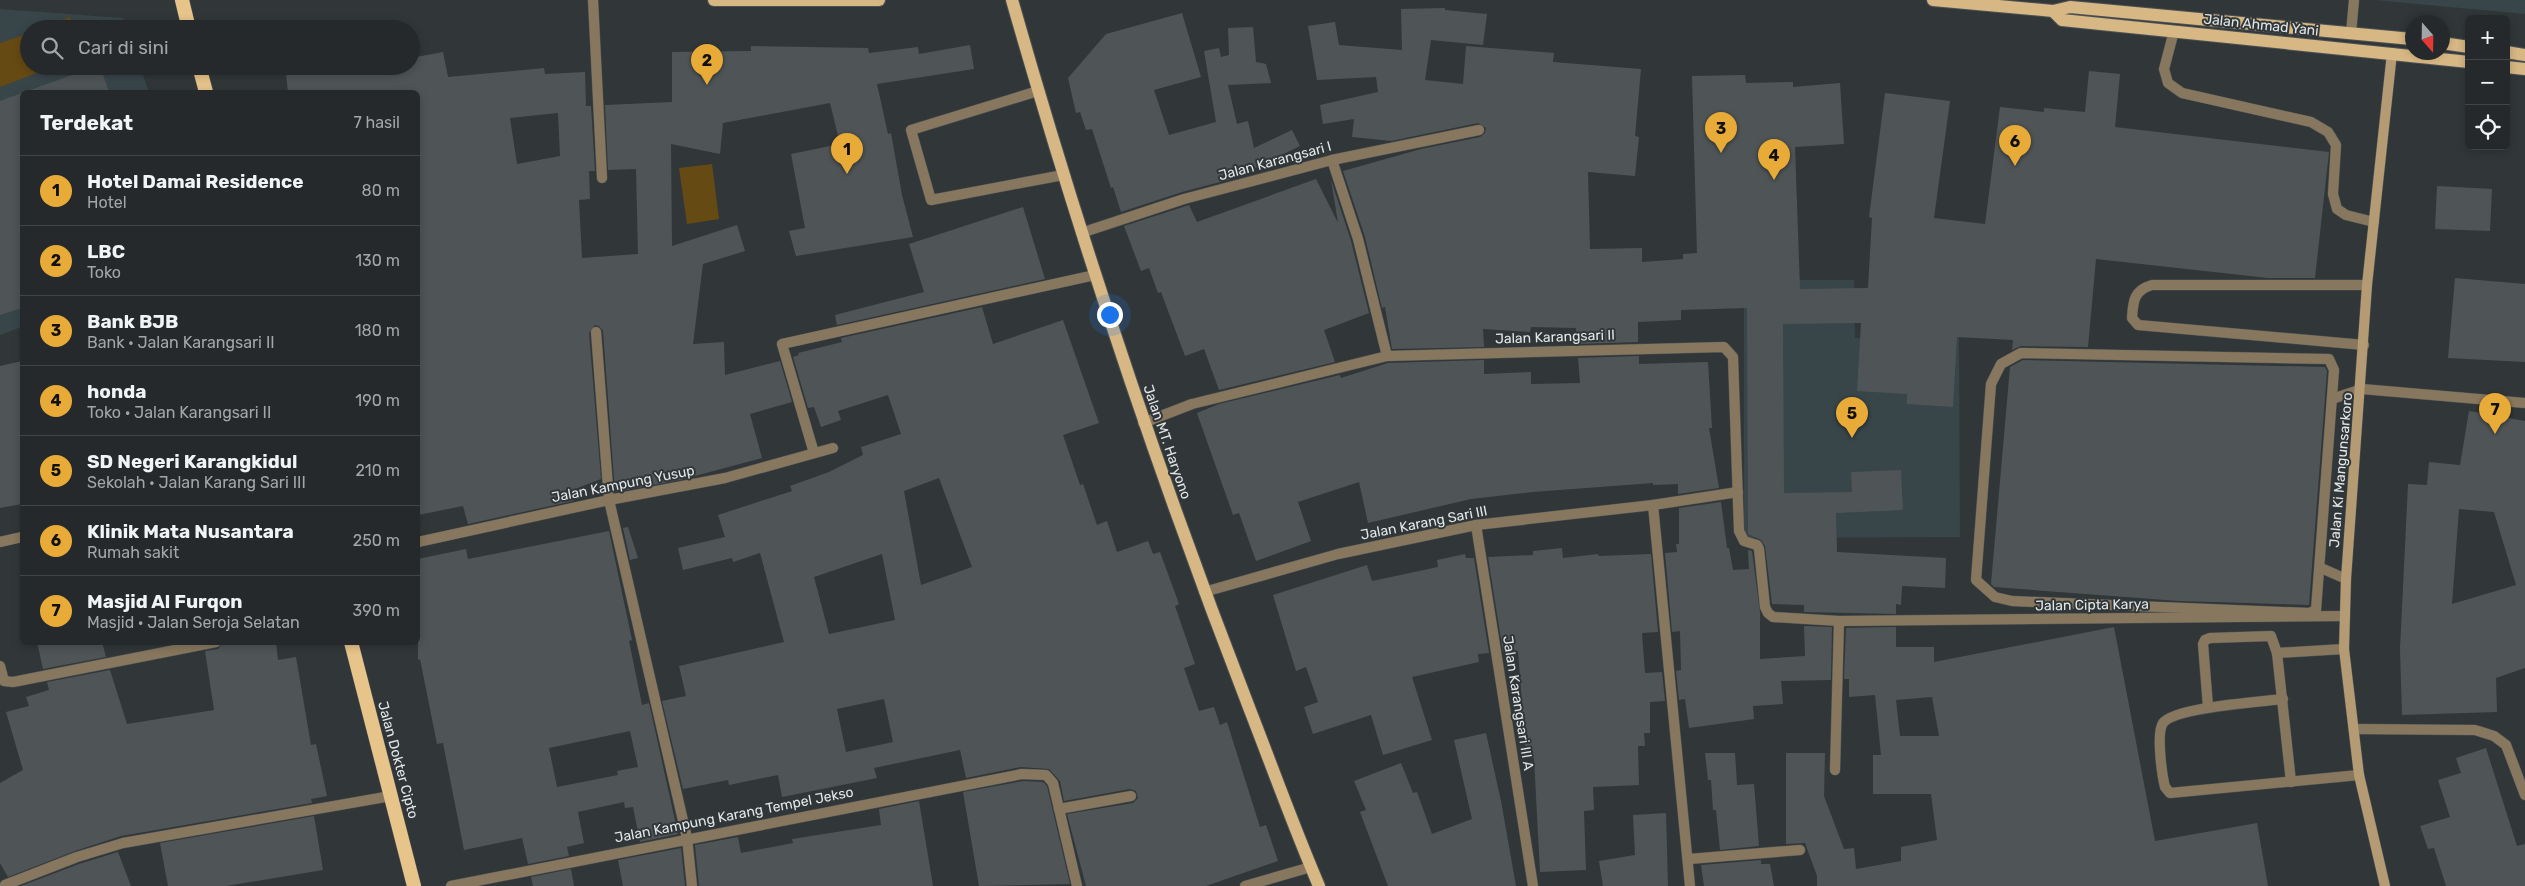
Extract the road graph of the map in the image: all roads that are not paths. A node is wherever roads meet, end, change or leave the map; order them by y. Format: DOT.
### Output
graph roads {
  1 [pos="182,0"];
  2 [pos="593,0"];
  3 [pos="714,0"];
  4 [pos="879,0"];
  5 [pos="1012,0"];
  6 [pos="1933,0"];
  7 [pos="2354,0"];
  8 [pos="2053,12"];
  9 [pos="187,20"];
  10 [pos="2174,31"];
  11 [pos="2351,33"];
  12 [pos="2393,36"];
  13 [pos="2405,38"];
  14 [pos="2450,45"];
  15 [pos="2465,47"];
  16 [pos="2350,49"];
  17 [pos="2392,53"];
  18 [pos="2510,53"];
  19 [pos="2525,55"];
  20 [pos="2465,62"];
  21 [pos="2510,67"];
  22 [pos="2525,69"];
  23 [pos="201,75"];
  24 [pos="205,90"];
  25 [pos="1038,91"];
  26 [pos="1479,130"];
  27 [pos="1332,160"];
  28 [pos="1063,174"];
  29 [pos="602,178"];
  30 [pos="2374,222"];
  31 [pos="1081,233"];
  32 [pos="1095,275"];
  33 [pos="2367,285"];
  34 [pos="596,332"];
  35 [pos="2364,345"];
  36 [pos="1387,356"];
  37 [pos="2362,390"];
  38 [pos="2332,399"];
  39 [pos="2525,403"];
  40 [pos="1143,423"];
  41 [pos="833,448"];
  42 [pos="814,453"];
  43 [pos="1738,492"];
  44 [pos="609,500"];
  45 [pos="1653,505"];
  46 [pos="1476,525"];
  47 [pos="20,537"];
  48 [pos="0,542"];
  49 [pos="420,542"];
  50 [pos="2321,568"];
  51 [pos="2346,579"];
  52 [pos="1204,592"];
  53 [pos="2345,616"];
  54 [pos="1839,621"];
  55 [pos="201,645"];
  56 [pos="352,645"];
  57 [pos="2344,649"];
  58 [pos="2278,653"];
  59 [pos="0,666"];
  60 [pos="2,683"];
  61 [pos="2282,699"];
  62 [pos="2208,707"];
  63 [pos="2354,729"];
  64 [pos="1834,770"];
  65 [pos="2360,775"];
  66 [pos="2291,782"];
  67 [pos="391,796"];
  68 [pos="1131,796"];
  69 [pos="2525,796"];
  70 [pos="1059,809"];
  71 [pos="687,838"];
  72 [pos="1800,850"];
  73 [pos="1688,859"];
  74 [pos="1311,867"];
  75 [pos="0,875"];
  76 [pos="6,886"];
  77 [pos="414,886"];
  78 [pos="451,886"];
  79 [pos="692,886"];
  80 [pos="1077,886"];
  81 [pos="1245,886"];
  82 [pos="1319,886"];
  83 [pos="1533,886"];
  84 [pos="1690,886"];
  85 [pos="2385,886"];
  1 -- 9 [label="highway"];
  2 -- 29 [label="street"];
  3 -- 4 [label="main road"];
  5 -- 25 [label="main road, Jalan MT. Haryono"];
  6 -- 8 [label="main road, Jalan Ahmad Yani"];
  7 -- 11 [label="street"];
  8 -- 10 [label="main road, Jalan Ahmad Yani"];
  8 -- 11 [label="main road, Jalan Ahmad Yani"];
  10 -- 16 [label="main road, Jalan Ahmad Yani"];
  10 -- 30 [label="street"];
  11 -- 12 [label="main road, Jalan Ahmad Yani"];
  11 -- 16 [label="main road"];
  12 -- 13 [label="main road, Jalan Ahmad Yani"];
  12 -- 17 [label="main road"];
  14 -- 15 [label="main road"];
  16 -- 17 [label="main road, Jalan Ahmad Yani"];
  17 -- 20 [label="main road, Jalan Ahmad Yani"];
  17 -- 30 [label="main road, Jalan Ki Mangunsarkoro"];
  18 -- 19 [label="main road"];
  21 -- 22 [label="main road"];
  23 -- 24 [label="highway"];
  25 -- 28 [label="main road, Jalan MT. Haryono"];
  25 -- 28 [label="street"];
  26 -- 27 [label="street, Jalan Karangsari I"];
  27 -- 31 [label="street, Jalan Karangsari I"];
  27 -- 36 [label="street"];
  28 -- 31 [label="main road, Jalan MT. Haryono"];
  30 -- 33 [label="main road, Jalan Ki Mangunsarkoro"];
  31 -- 32 [label="main road, Jalan MT. Haryono"];
  32 -- 40 [label="main road, Jalan MT. Haryono"];
  32 -- 42 [label="street"];
  33 -- 35 [label="main road, Jalan Ki Mangunsarkoro"];
  33 -- 35 [label="street"];
  34 -- 44 [label="street"];
  35 -- 37 [label="main road, Jalan Ki Mangunsarkoro"];
  36 -- 40 [label="street, Jalan Karangsari II"];
  36 -- 43 [label="street, Jalan Karangsari II"];
  37 -- 38 [label="street"];
  37 -- 39 [label="street"];
  37 -- 51 [label="main road, Jalan Ki Mangunsarkoro"];
  38 -- 50 [label="street"];
  38 -- 50 [label="street"];
  40 -- 52 [label="main road, Jalan MT. Haryono"];
  41 -- 42 [label="street, Jalan Kampung Yusup"];
  42 -- 44 [label="street, Jalan Kampung Yusup"];
  43 -- 45 [label="street, Jalan Karang Sari III"];
  43 -- 54 [label="street, Jalan Cipta Karya"];
  44 -- 49 [label="street, Jalan Kampung Yusup"];
  44 -- 71 [label="street"];
  45 -- 46 [label="street, Jalan Karang Sari III"];
  45 -- 73 [label="street"];
  46 -- 52 [label="street, Jalan Karang Sari III"];
  46 -- 83 [label="street, Jalan Karangsari III A"];
  47 -- 48 [label="street"];
  50 -- 51 [label="street"];
  51 -- 53 [label="main road, Jalan Ki Mangunsarkoro"];
  52 -- 74 [label="main road, Jalan MT. Haryono"];
  53 -- 54 [label="street, Jalan Cipta Karya"];
  53 -- 57 [label="main road, Jalan Ki Mangunsarkoro"];
  54 -- 64 [label="street"];
  55 -- 60 [label="street"];
  56 -- 67 [label="highway, Jalan Dokter Cipto"];
  57 -- 58 [label="street"];
  57 -- 63 [label="main road, Jalan Ki Mangunsarkoro"];
  58 -- 61 [label="street"];
  58 -- 62 [label="street"];
  59 -- 60 [label="street"];
  61 -- 62 [label="street"];
  61 -- 66 [label="street"];
  62 -- 66 [label="street"];
  63 -- 65 [label="main road, Jalan Ki Mangunsarkoro"];
  63 -- 69 [label="street"];
  65 -- 66 [label="street"];
  65 -- 85 [label="main road, Jalan Ki Mangunsarkoro"];
  67 -- 76 [label="street"];
  67 -- 77 [label="highway, Jalan Dokter Cipto"];
  68 -- 70 [label="street"];
  70 -- 71 [label="street, Jalan Kampung Karang Tempel Jekso"];
  70 -- 80 [label="street"];
  71 -- 78 [label="street, Jalan Kampung Karang Tempel Jekso"];
  71 -- 79 [label="street"];
  72 -- 73 [label="street"];
  73 -- 84 [label="street"];
  74 -- 81 [label="street"];
  74 -- 82 [label="main road, Jalan MT. Haryono"];
  75 -- 76 [label="street"];
}
